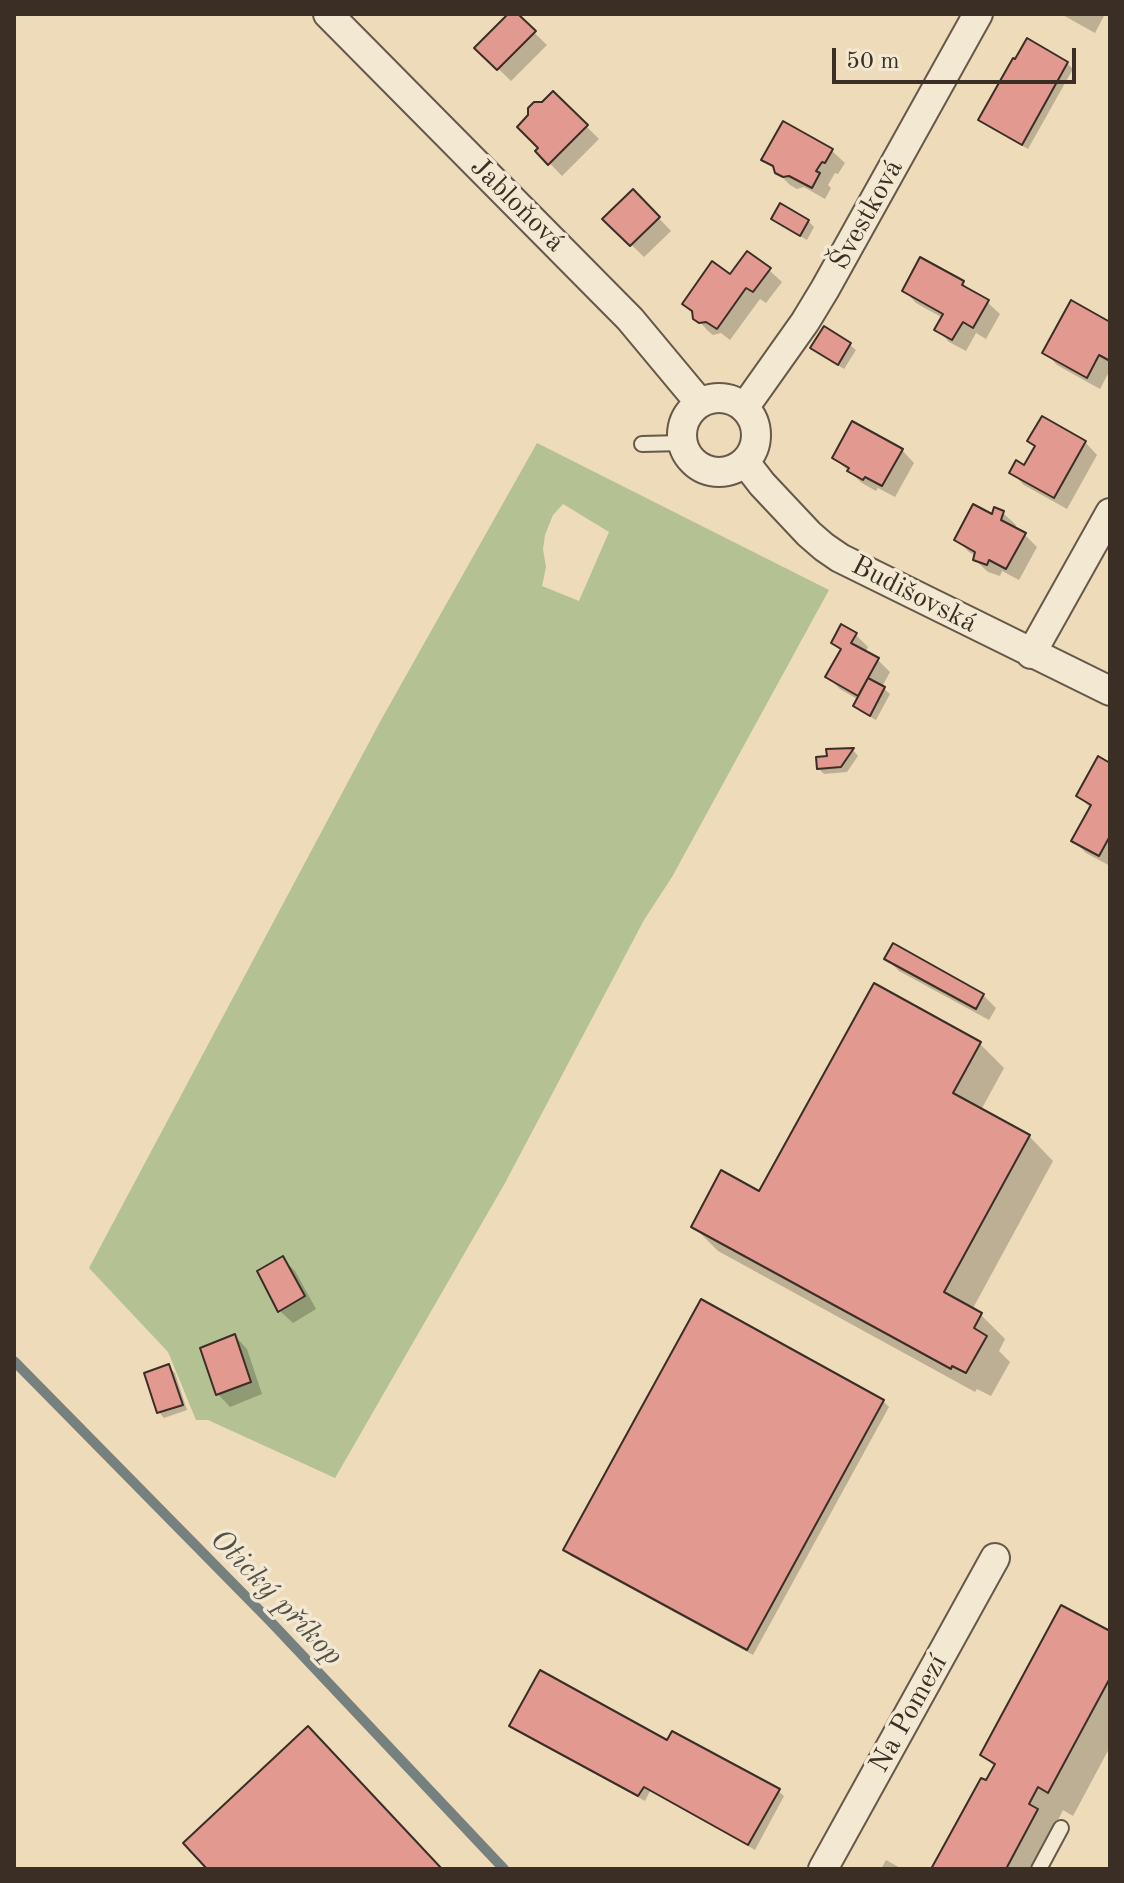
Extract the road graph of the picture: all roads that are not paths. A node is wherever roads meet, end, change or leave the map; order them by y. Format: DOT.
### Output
graph roads {
  1 [pos="328,14"];
  2 [pos="978,14"];
  3 [pos="700,403"];
  4 [pos="744,408"];
  5 [pos="682,443"];
  6 [pos="642,444"];
  7 [pos="745,462"];
  8 [pos="1110,513"];
  9 [pos="1031,654"];
  10 [pos="1110,691"];
  11 [pos="995,1558"];
  12 [pos="1061,1828"];
  13 [pos="823,1869"];
  14 [pos="1039,1869"];
  1 -- 3 [label="street, Jabloňová"];
  2 -- 4 [label="street, Švestková"];
  3 -- 4 [label="street"];
  3 -- 5 [label="street"];
  4 -- 7 [label="street"];
  5 -- 6 [label="lane"];
  5 -- 7 [label="street"];
  7 -- 9 [label="street, Budišovská"];
  8 -- 9 [label="street"];
  9 -- 10 [label="street, Budišovská"];
  11 -- 13 [label="street, Na Pomezí"];
  12 -- 14 [label="lane"];
}
